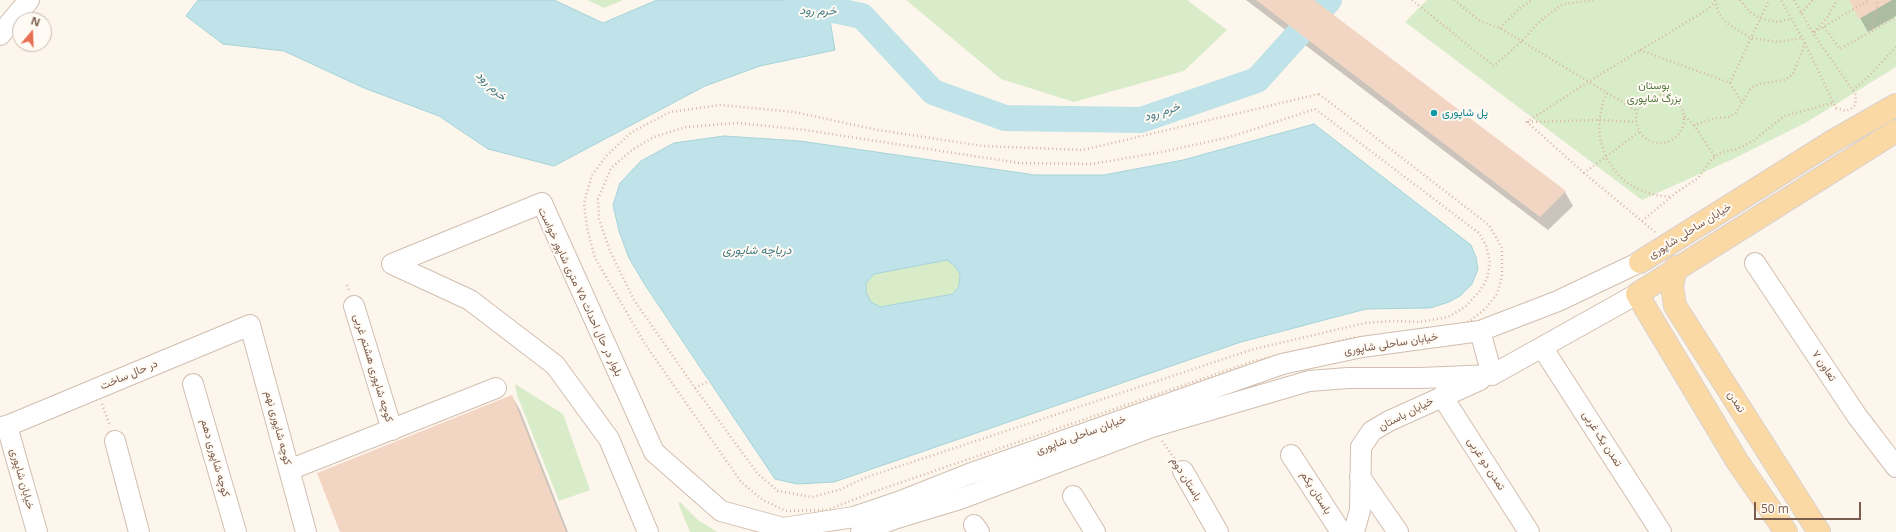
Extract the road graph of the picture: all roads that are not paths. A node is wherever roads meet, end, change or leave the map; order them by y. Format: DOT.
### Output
graph roads {
  1 [pos="29,0"];
  2 [pos="0,35"];
  3 [pos="1896,105"];
  4 [pos="1896,131"];
  5 [pos="1640,262"];
  6 [pos="1755,263"];
  7 [pos="1676,268"];
  8 [pos="1637,294"];
  9 [pos="354,306"];
  10 [pos="250,325"];
  11 [pos="1480,331"];
  12 [pos="1542,347"];
  13 [pos="1492,375"];
  14 [pos="193,384"];
  15 [pos="496,388"];
  16 [pos="1442,396"];
  17 [pos="1149,419"];
  18 [pos="4,427"];
  19 [pos="392,430"];
  20 [pos="115,441"];
  21 [pos="1291,454"];
  22 [pos="1896,467"];
  23 [pos="289,470"];
  24 [pos="1183,471"];
  25 [pos="1360,477"];
  26 [pos="1073,496"];
  27 [pos="858,527"];
  28 [pos="37,532"];
  29 [pos="139,532"];
  30 [pos="236,532"];
  31 [pos="306,532"];
  32 [pos="648,532"];
  33 [pos="1095,532"];
  34 [pos="1218,532"];
  35 [pos="1341,532"];
  36 [pos="1354,532"];
  37 [pos="1398,532"];
  38 [pos="1529,532"];
  39 [pos="1661,532"];
  40 [pos="1786,532"];
  41 [pos="1819,532"];
  1 -- 2 [label="street"];
  3 -- 5 [label="main road, خیابان ساحلی شاپوری"];
  4 -- 7 [label="main road, خیابان ساحلی شاپوری"];
  5 -- 11 [label="street, خیابان ساحلی شاپوری"];
  6 -- 22 [label="street, تعاون ۷"];
  7 -- 8 [label="main road, خیابان ساحلی شاپوری"];
  7 -- 41 [label="main road, تمدن"];
  8 -- 12 [label="street, خیابان ساحلی شاپوری"];
  8 -- 40 [label="main road"];
  9 -- 19 [label="street, کوچه شاپوری هشتم غربی"];
  10 -- 18 [label="street, در حال ساخت"];
  10 -- 23 [label="street, کوچه شاپوری نهم"];
  11 -- 13 [label="street"];
  11 -- 17 [label="street, خیابان ساحلی شاپوری"];
  12 -- 13 [label="street, خیابان ساحلی شاپوری"];
  12 -- 39 [label="street, تمدن یک غربی"];
  13 -- 16 [label="street, خیابان باستان"];
  13 -- 17 [label="street, خیابان ساحلی شاپوری"];
  14 -- 30 [label="street, کوچه شاپوری دهم"];
  15 -- 19 [label="street"];
  16 -- 25 [label="street, خیابان باستان"];
  16 -- 38 [label="street, تمدن دو غربی"];
  17 -- 27 [label="street, خیابان ساحلی شاپوری"];
  18 -- 28 [label="street, خیابان شاپوری"];
  19 -- 23 [label="street"];
  20 -- 29 [label="street"];
  21 -- 35 [label="street, باستان یکم"];
  23 -- 31 [label="street, کوچه شاپوری نهم"];
  24 -- 34 [label="street, باستان دوم"];
  25 -- 36 [label="street, خیابان باستان"];
  25 -- 37 [label="street"];
  26 -- 33 [label="street"];
  27 -- 32 [label="street, بلوار در حال احداث ۷۵ متری شاپور خواست"];
}
